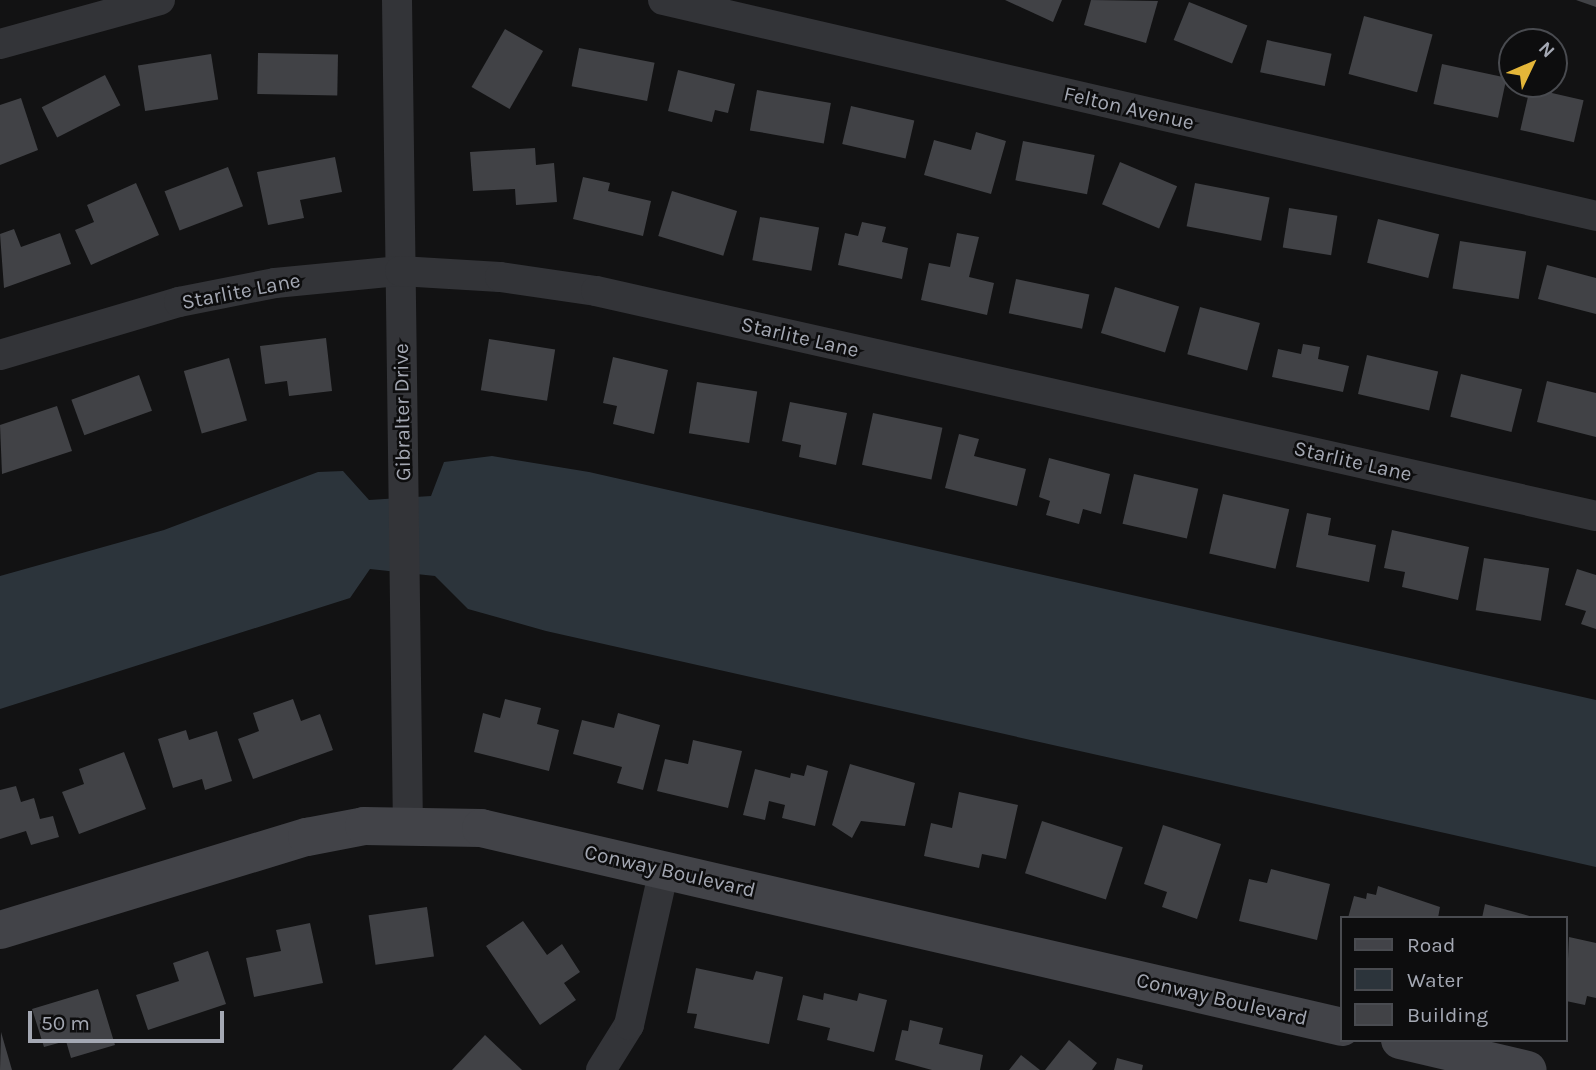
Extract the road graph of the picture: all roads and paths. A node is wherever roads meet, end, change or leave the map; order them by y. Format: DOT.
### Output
graph roads {
  1 [pos="160,0"];
  2 [pos="397,0"];
  3 [pos="663,0"];
  4 [pos="0,44"];
  5 [pos="1596,216"];
  6 [pos="400,271"];
  7 [pos="0,355"];
  8 [pos="1596,516"];
  9 [pos="408,824"];
  10 [pos="664,870"];
  11 [pos="0,930"];
  12 [pos="1340,1027"];
  13 [pos="1409,1042"];
  14 [pos="601,1070"];
  15 [pos="1528,1070"];
  1 -- 4 [label="street"];
  2 -- 6 [label="street, Gibralter Drive"];
  3 -- 5 [label="street, Felton Avenue"];
  6 -- 7 [label="street, Starlite Lane"];
  6 -- 8 [label="street, Starlite Lane"];
  6 -- 9 [label="street, Gibralter Drive"];
  9 -- 10 [label="street, Conway Boulevard"];
  9 -- 11 [label="street, Conway Boulevard"];
  10 -- 12 [label="street, Conway Boulevard"];
  10 -- 14 [label="street"];
  13 -- 15 [label="street"];
}
